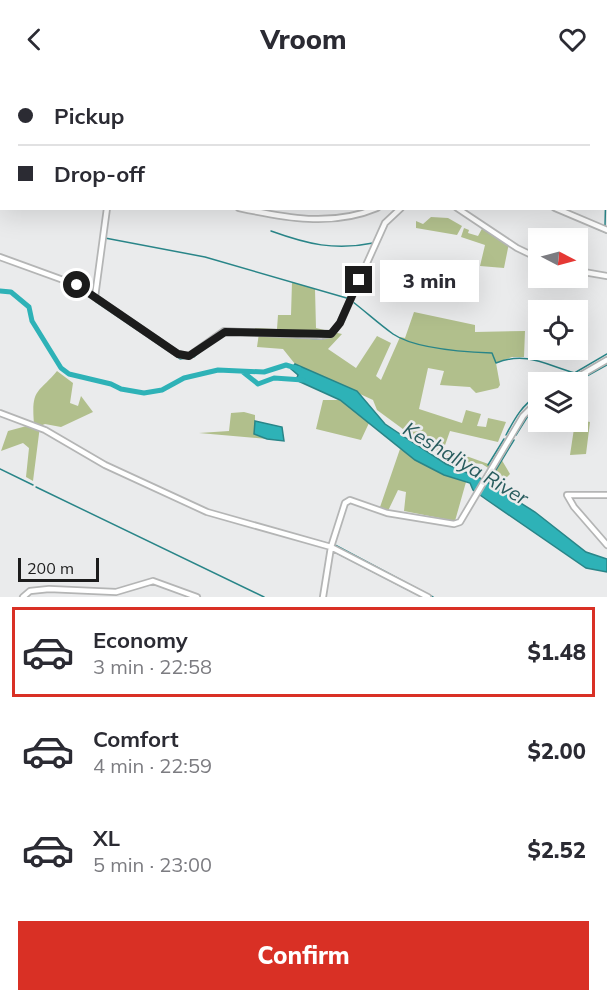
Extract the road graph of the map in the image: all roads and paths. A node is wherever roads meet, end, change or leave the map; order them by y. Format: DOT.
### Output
graph roads {
  1 [pos="107,210"];
  2 [pos="251,210"];
  3 [pos="371,210"];
  4 [pos="398,210"];
  5 [pos="460,210"];
  6 [pos="560,210"];
  7 [pos="607,230"];
  8 [pos="528,253"];
  9 [pos="0,257"];
  10 [pos="588,273"];
  11 [pos="607,276"];
  12 [pos="95,297"];
  13 [pos="607,360"];
  14 [pos="586,372"];
  15 [pos="528,411"];
  16 [pos="0,413"];
  17 [pos="607,495"];
  18 [pos="607,544"];
  19 [pos="331,547"];
  20 [pos="23,597"];
  21 [pos="197,597"];
  22 [pos="323,597"];
  23 [pos="428,597"];
  1 -- 12 [label="street"];
  2 -- 3 [label="street"];
  4 -- 12 [label="street"];
  5 -- 8 [label="street"];
  6 -- 7 [label="street"];
  9 -- 12 [label="street"];
  10 -- 11 [label="street"];
  13 -- 14 [label="street"];
  15 -- 19 [label="street"];
  16 -- 19 [label="street"];
  17 -- 18 [label="street"];
  19 -- 22 [label="street"];
  19 -- 23 [label="street"];
  20 -- 21 [label="street"];
}
